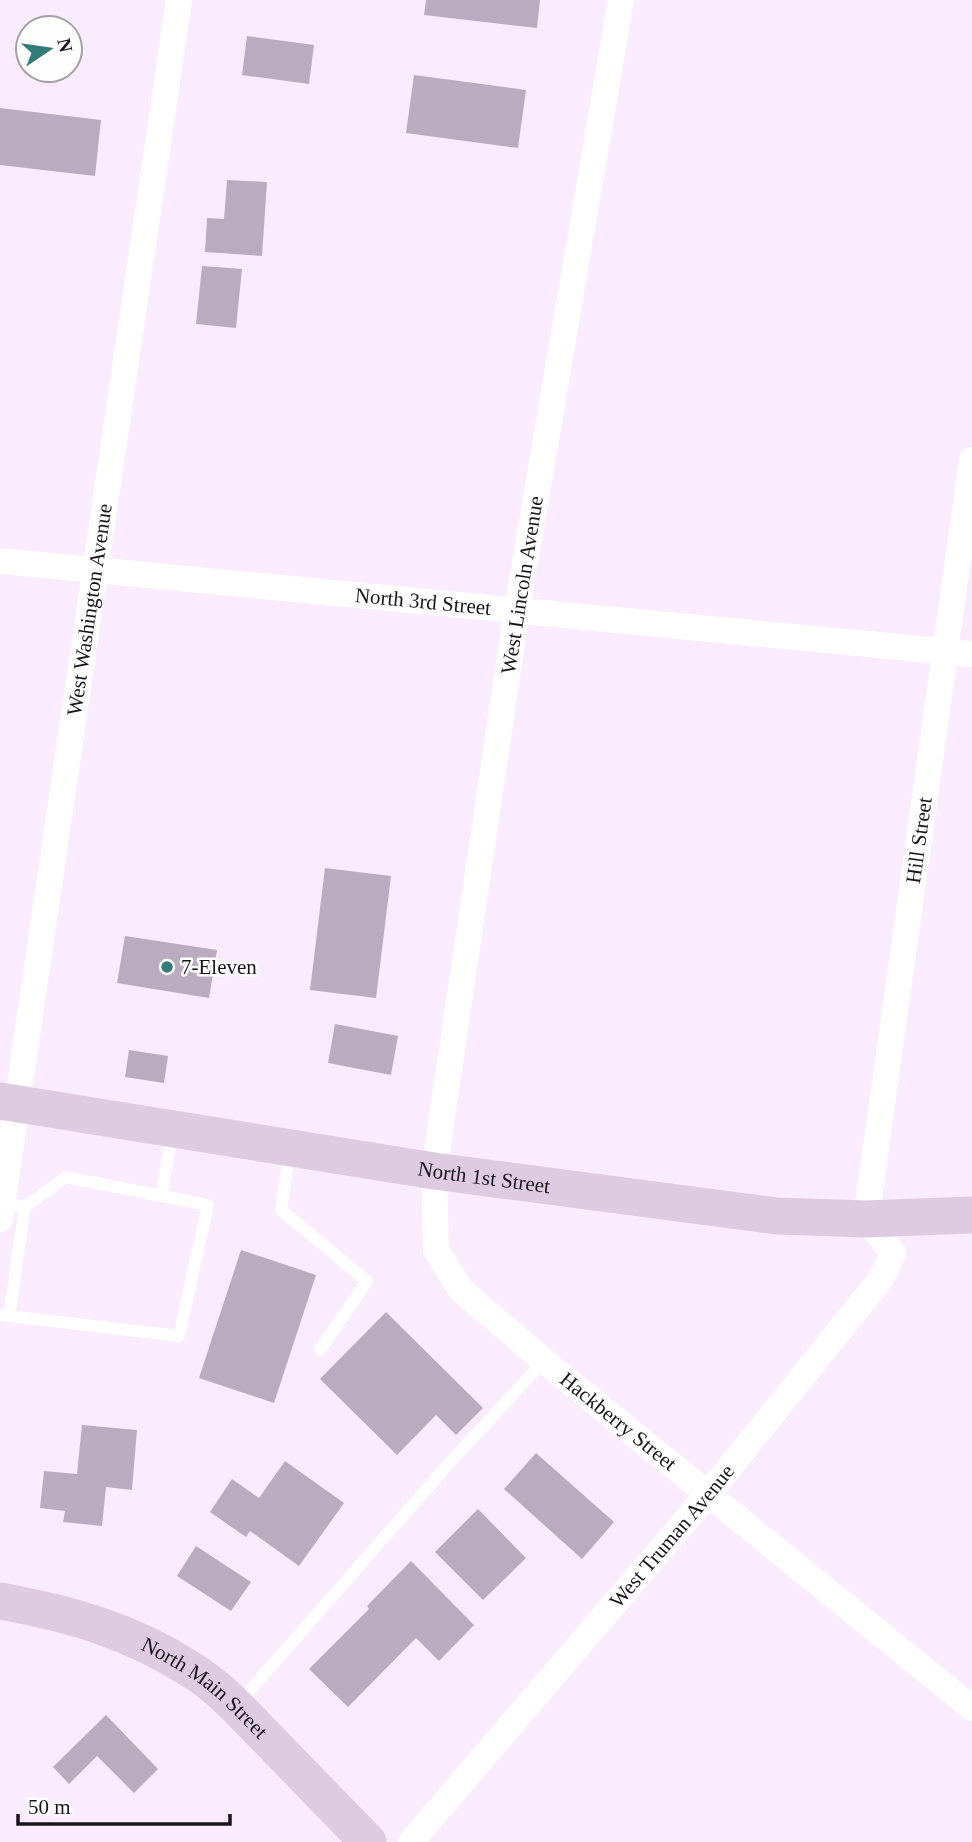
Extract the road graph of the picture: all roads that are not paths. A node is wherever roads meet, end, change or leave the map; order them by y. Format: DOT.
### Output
graph roads {
  1 [pos="180,0"];
  2 [pos="621,0"];
  3 [pos="972,460"];
  4 [pos="0,561"];
  5 [pos="94,570"];
  6 [pos="517,609"];
  7 [pos="946,651"];
  8 [pos="972,654"];
  9 [pos="9,1103"];
  10 [pos="174,1129"];
  11 [pos="290,1149"];
  12 [pos="434,1171"];
  13 [pos="161,1196"];
  14 [pos="9,1209"];
  15 [pos="972,1215"];
  16 [pos="866,1219"];
  17 [pos="5,1316"];
  18 [pos="320,1350"];
  19 [pos="544,1361"];
  20 [pos="709,1493"];
  21 [pos="0,1601"];
  22 [pos="236,1707"];
  23 [pos="972,1708"];
  24 [pos="368,1842"];
  25 [pos="411,1842"];
  1 -- 5 [label="street, West Washington Avenue"];
  2 -- 6 [label="street, West Lincoln Avenue"];
  3 -- 7 [label="street, Hill Street"];
  4 -- 5 [label="street, North 3rd Street"];
  5 -- 6 [label="street, North 3rd Street"];
  5 -- 9 [label="street, West Washington Avenue"];
  6 -- 7 [label="street, North 3rd Street"];
  6 -- 12 [label="street, West Lincoln Avenue"];
  7 -- 8 [label="street, North 3rd Street"];
  7 -- 16 [label="street, Hill Street"];
  9 -- 10 [label="main road, North 1st Street"];
  9 -- 14 [label="street, West Washington Avenue"];
  10 -- 11 [label="main road, North 1st Street"];
  10 -- 13 [label="lane"];
  11 -- 12 [label="main road, North 1st Street"];
  11 -- 18 [label="lane"];
  12 -- 16 [label="main road, North 1st Street"];
  12 -- 19 [label="street, Hackberry Street"];
  13 -- 14 [label="lane"];
  13 -- 17 [label="lane"];
  14 -- 17 [label="lane"];
  15 -- 16 [label="main road, North 1st Street"];
  16 -- 20 [label="street, West Truman Avenue"];
  19 -- 20 [label="street, Hackberry Street"];
  19 -- 22 [label="lane"];
  20 -- 23 [label="street, Hackberry Street"];
  20 -- 25 [label="street, West Truman Avenue"];
  21 -- 22 [label="main road, North Main Street"];
  22 -- 24 [label="main road, North Main Street"];
}
